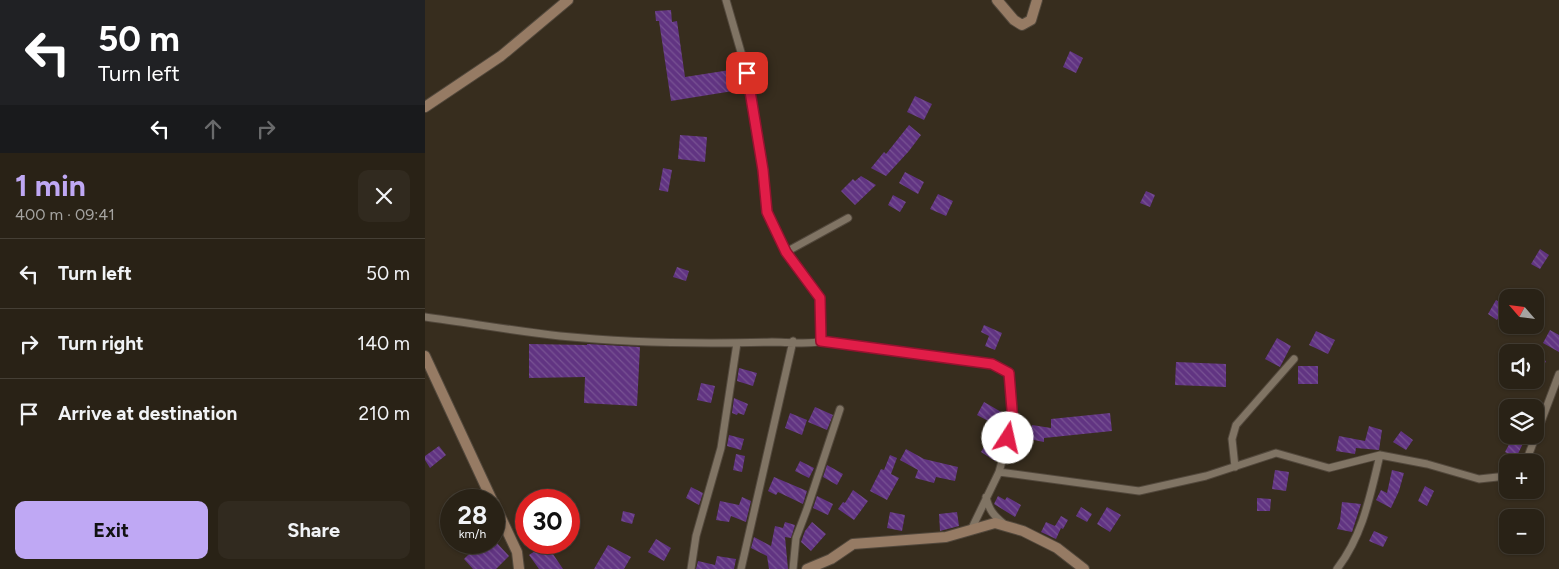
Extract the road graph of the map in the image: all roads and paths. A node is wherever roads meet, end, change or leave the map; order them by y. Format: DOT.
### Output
graph roads {
  1 [pos="568,0"];
  2 [pos="726,0"];
  3 [pos="997,0"];
  4 [pos="1037,0"];
  5 [pos="425,107"];
  6 [pos="848,218"];
  7 [pos="786,252"];
  8 [pos="425,317"];
  9 [pos="821,341"];
  10 [pos="793,342"];
  11 [pos="737,343"];
  12 [pos="425,356"];
  13 [pos="1294,359"];
  14 [pos="1558,379"];
  15 [pos="840,409"];
  16 [pos="1380,454"];
  17 [pos="1529,454"];
  18 [pos="1235,467"];
  19 [pos="999,472"];
  20 [pos="1499,477"];
  21 [pos="487,489"];
  22 [pos="987,497"];
  23 [pos="1006,526"];
  24 [pos="505,527"];
  25 [pos="971,530"];
  26 [pos="519,569"];
  27 [pos="691,569"];
  28 [pos="741,569"];
  29 [pos="793,569"];
  30 [pos="807,569"];
  31 [pos="1084,569"];
  32 [pos="1337,569"];
  1 -- 5 [label="street"];
  2 -- 7 [label="street"];
  3 -- 4 [label="street"];
  6 -- 7 [label="street"];
  7 -- 9 [label="street"];
  8 -- 11 [label="street"];
  9 -- 10 [label="street"];
  9 -- 19 [label="street"];
  10 -- 11 [label="street"];
  10 -- 28 [label="street"];
  11 -- 27 [label="street"];
  12 -- 21 [label="street"];
  13 -- 18 [label="street"];
  14 -- 17 [label="street"];
  15 -- 29 [label="street"];
  16 -- 18 [label="street"];
  16 -- 20 [label="street"];
  16 -- 32 [label="street"];
  18 -- 19 [label="street"];
  19 -- 22 [label="street"];
  22 -- 23 [label="street"];
  22 -- 25 [label="street"];
  23 -- 25 [label="street"];
  23 -- 31 [label="street"];
  24 -- 26 [label="street"];
  25 -- 30 [label="street"];
}
